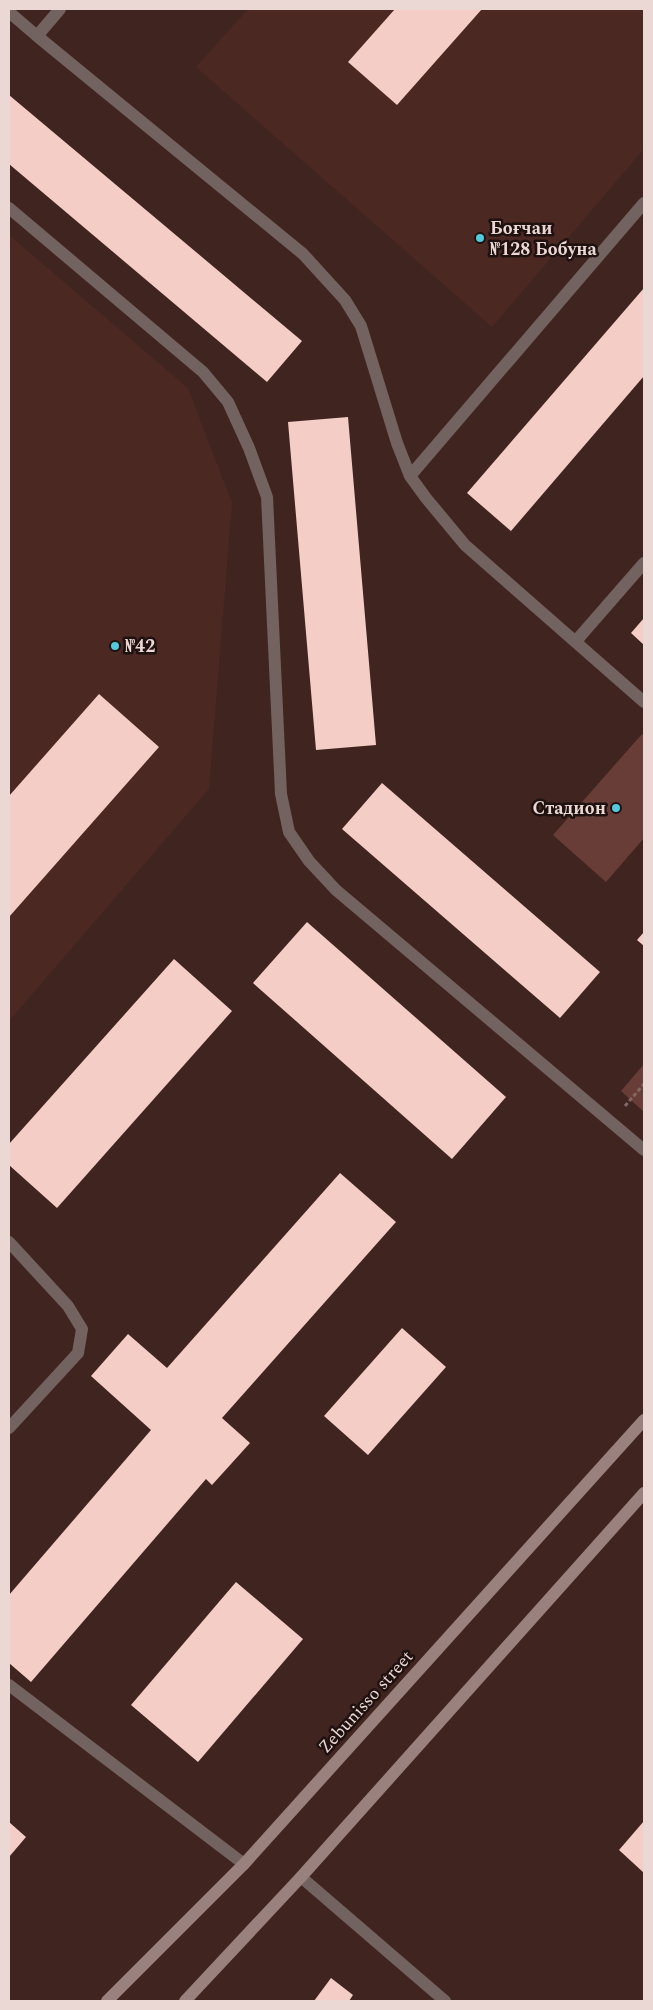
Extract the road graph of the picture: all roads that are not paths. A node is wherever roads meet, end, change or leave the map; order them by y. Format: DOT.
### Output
graph roads {
  1 [pos="60,9"];
  2 [pos="9,12"];
  3 [pos="37,36"];
  4 [pos="644,202"];
  5 [pos="9,208"];
  6 [pos="410,476"];
  7 [pos="644,563"];
  8 [pos="576,641"];
  9 [pos="644,702"];
  10 [pos="644,1150"];
  11 [pos="9,1242"];
  12 [pos="644,1420"];
  13 [pos="9,1428"];
  14 [pos="644,1494"];
  15 [pos="9,1685"];
  16 [pos="244,1864"];
  17 [pos="301,1877"];
  18 [pos="107,2001"];
  19 [pos="185,2001"];
  20 [pos="445,2001"];
  1 -- 3 [label="lane"];
  2 -- 3 [label="lane"];
  3 -- 6 [label="lane"];
  4 -- 6 [label="lane"];
  5 -- 10 [label="lane"];
  6 -- 8 [label="lane"];
  7 -- 8 [label="lane"];
  8 -- 9 [label="lane"];
  11 -- 13 [label="lane"];
  12 -- 16 [label="main road, Zebunisso street"];
  14 -- 17 [label="main road"];
  15 -- 16 [label="lane"];
  16 -- 18 [label="main road, Zebunisso street"];
  17 -- 19 [label="main road"];
  17 -- 20 [label="lane"];
}
